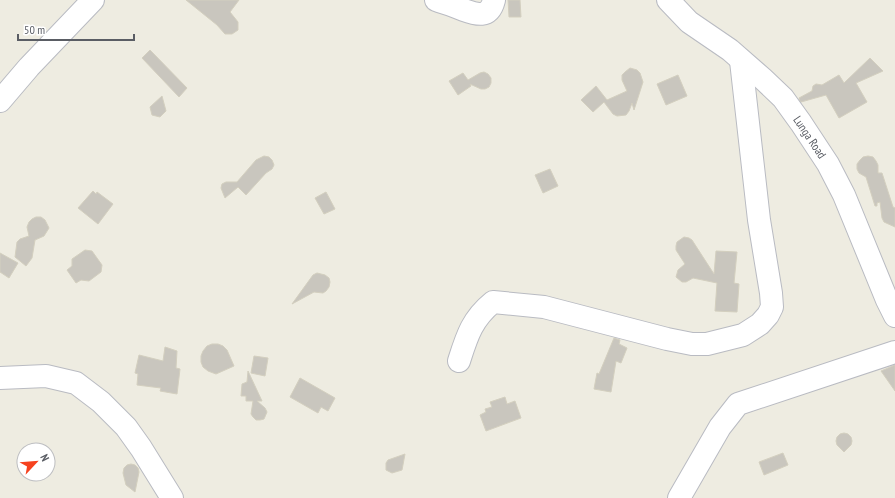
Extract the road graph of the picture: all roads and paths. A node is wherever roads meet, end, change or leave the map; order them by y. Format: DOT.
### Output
graph roads {
  1 [pos="93,0"];
  2 [pos="436,0"];
  3 [pos="494,0"];
  4 [pos="668,0"];
  5 [pos="742,61"];
  6 [pos="0,101"];
  7 [pos="892,304"];
  8 [pos="895,352"];
  9 [pos="459,361"];
  10 [pos="0,378"];
  11 [pos="172,498"];
  12 [pos="679,498"];
  1 -- 6 [label="street"];
  2 -- 3 [label="street"];
  4 -- 5 [label="street, Lunga Road"];
  5 -- 7 [label="street, Lunga Road"];
  5 -- 9 [label="street"];
  8 -- 12 [label="street"];
  10 -- 11 [label="street"];
}
